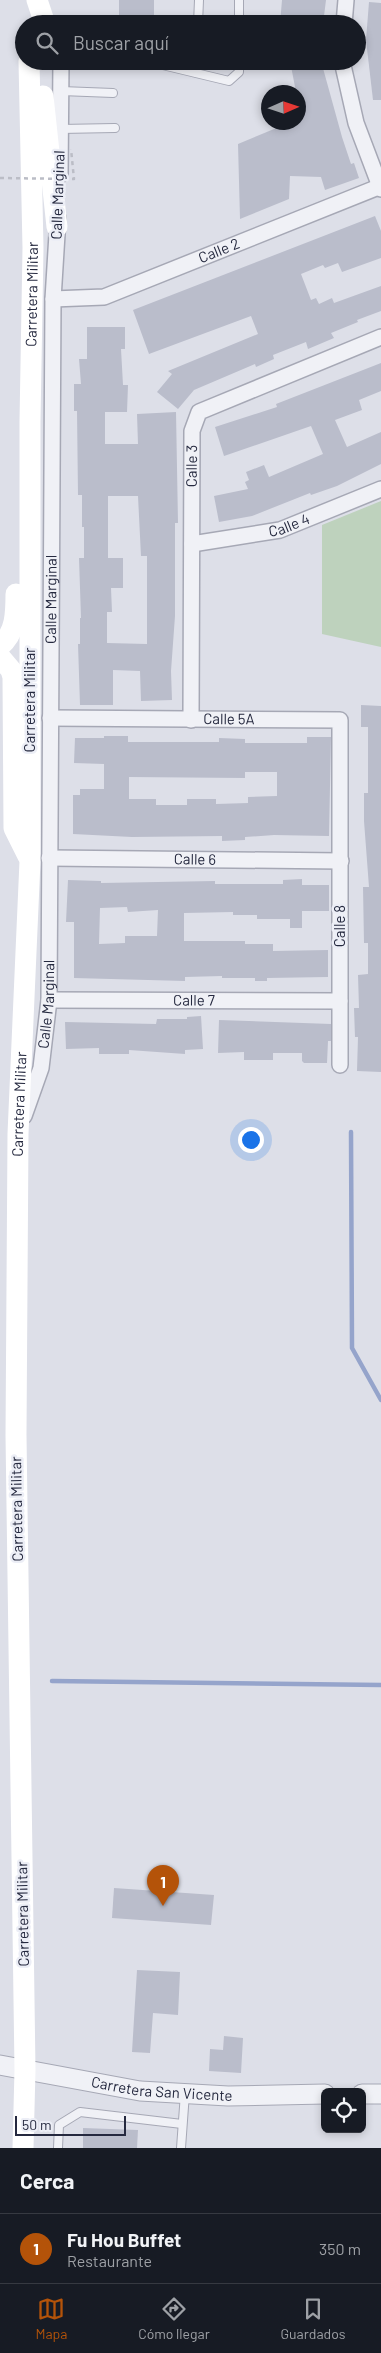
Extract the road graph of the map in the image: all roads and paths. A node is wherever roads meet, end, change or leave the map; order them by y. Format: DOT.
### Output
graph roads {
  1 [pos="28,0"];
  2 [pos="37,0"];
  3 [pos="198,0"];
  4 [pos="239,0"];
  5 [pos="346,0"];
  6 [pos="28,15"];
  7 [pos="42,15"];
  8 [pos="198,15"];
  9 [pos="239,15"];
  10 [pos="345,15"];
  11 [pos="29,70"];
  12 [pos="30,70"];
  13 [pos="61,70"];
  14 [pos="184,70"];
  15 [pos="196,70"];
  16 [pos="239,70"];
  17 [pos="344,70"];
  18 [pos="196,73"];
  19 [pos="60,91"];
  20 [pos="113,93"];
  21 [pos="115,128"];
  22 [pos="60,129"];
  23 [pos="70,150"];
  24 [pos="0,178"];
  25 [pos="381,187"];
  26 [pos="57,227"];
  27 [pos="54,299"];
  28 [pos="381,337"];
  29 [pos="30,422"];
  30 [pos="381,489"];
  31 [pos="192,544"];
  32 [pos="0,646"];
  33 [pos="0,657"];
  34 [pos="50,718"];
  35 [pos="191,720"];
  36 [pos="340,786"];
  37 [pos="40,859"];
  38 [pos="341,861"];
  39 [pos="49,1000"];
  40 [pos="340,1001"];
  41 [pos="340,1065"];
  42 [pos="18,1134"];
  43 [pos="0,2065"];
  44 [pos="25,2070"];
  45 [pos="186,2093"];
  46 [pos="321,2094"];
  47 [pos="366,2094"];
  48 [pos="381,2094"];
  49 [pos="182,2124"];
  50 [pos="23,2148"];
  51 [pos="58,2148"];
  52 [pos="181,2148"];
  1 -- 6 [label="main road"];
  2 -- 7 [label="main road"];
  3 -- 8 [label="lane"];
  4 -- 9 [label="lane"];
  5 -- 10 [label="street"];
  11 -- 29 [label="main road, Carretera Militar"];
  12 -- 26 [label="main road"];
  13 -- 19 [label="street, Calle Marginal"];
  14 -- 18 [label="lane"];
  15 -- 18 [label="lane"];
  16 -- 18 [label="lane"];
  17 -- 25 [label="street"];
  19 -- 20 [label="lane"];
  19 -- 22 [label="street, Calle Marginal"];
  21 -- 22 [label="lane"];
  22 -- 26 [label="street, Calle Marginal"];
  23 -- 24 [label="path, bridge"];
  25 -- 27 [label="street, Calle 2"];
  26 -- 27 [label="street, Calle Marginal"];
  27 -- 34 [label="street, Calle Marginal"];
  28 -- 31 [label="street, Calle 3"];
  29 -- 32 [label="main road"];
  29 -- 37 [label="main road, Carretera Militar"];
  30 -- 31 [label="street, Calle 4"];
  31 -- 35 [label="street, Calle 3"];
  33 -- 37 [label="main road"];
  34 -- 35 [label="street, Calle 5A"];
  34 -- 37 [label="street, Calle Marginal"];
  35 -- 36 [label="street, Calle 5A"];
  36 -- 38 [label="street, Calle 8"];
  37 -- 38 [label="street, Calle 6"];
  37 -- 39 [label="street, Calle Marginal"];
  37 -- 42 [label="main road, Carretera Militar"];
  38 -- 40 [label="street, Calle 8"];
  39 -- 40 [label="street, Calle 7"];
  39 -- 42 [label="street, Calle Marginal"];
  40 -- 41 [label="street, Calle 8"];
  42 -- 44 [label="main road, Carretera Militar"];
  43 -- 44 [label="street, Carretera San Vicente"];
  44 -- 45 [label="street, Carretera San Vicente"];
  44 -- 50 [label="main road, Carretera Militar"];
  45 -- 46 [label="street, Carretera San Vicente"];
  45 -- 49 [label="lane"];
  47 -- 48 [label="street"];
  49 -- 51 [label="lane"];
  49 -- 52 [label="lane"];
}
